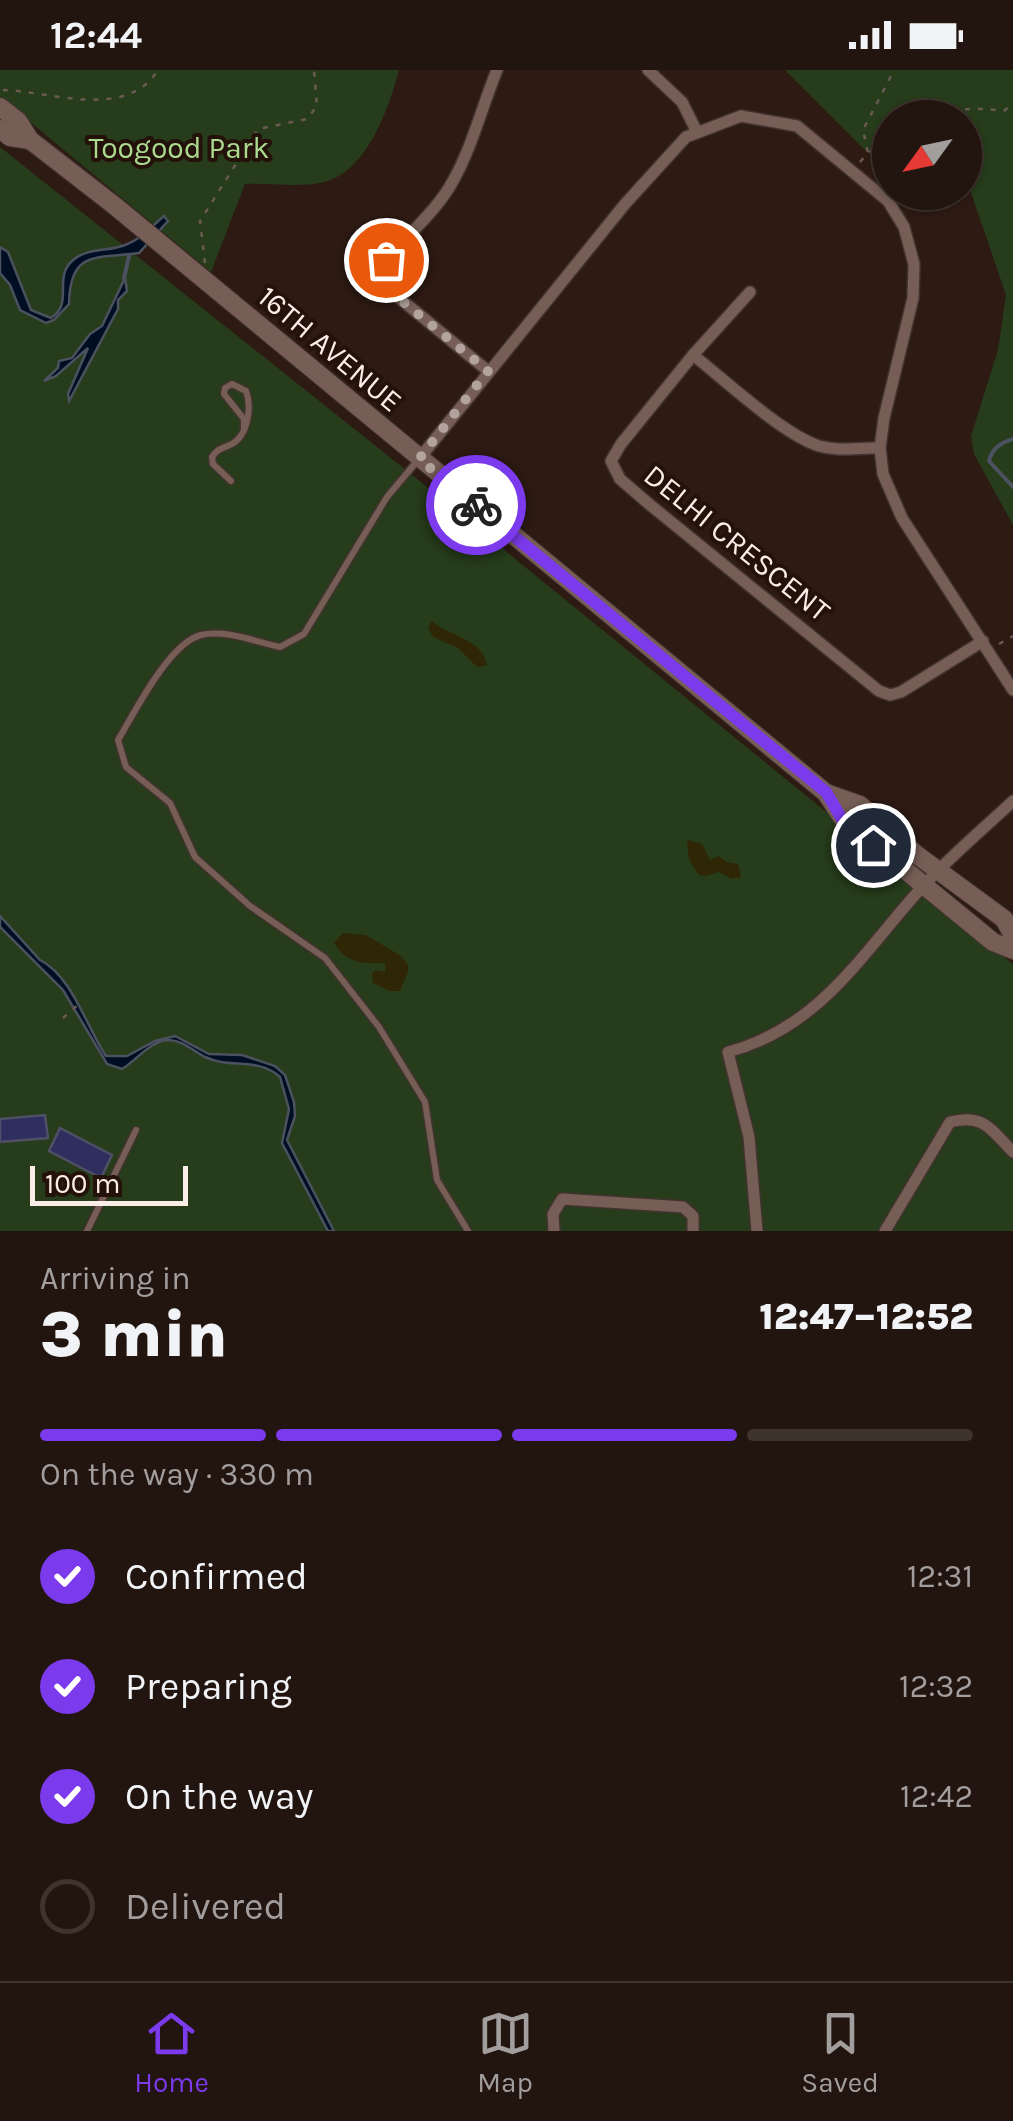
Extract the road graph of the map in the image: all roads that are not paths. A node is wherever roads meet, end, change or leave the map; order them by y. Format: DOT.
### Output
graph roads {
  1 [pos="497,70"];
  2 [pos="648,70"];
  3 [pos="2,99"];
  4 [pos="0,129"];
  5 [pos="697,132"];
  6 [pos="30,140"];
  7 [pos="750,292"];
  8 [pos="693,355"];
  9 [pos="488,371"];
  10 [pos="244,430"];
  11 [pos="880,448"];
  12 [pos="419,459"];
  13 [pos="231,481"];
  14 [pos="986,646"];
  15 [pos="1013,690"];
  16 [pos="826,792"];
  17 [pos="1013,801"];
  18 [pos="940,870"];
  19 [pos="924,885"];
  20 [pos="1013,935"];
  21 [pos="1013,950"];
  22 [pos="136,1130"];
  23 [pos="1013,1152"];
  24 [pos="86,1231"];
  25 [pos="468,1231"];
  26 [pos="554,1231"];
  27 [pos="693,1231"];
  28 [pos="758,1231"];
  29 [pos="885,1231"];
  1 -- 9 [label="street"];
  2 -- 5 [label="street"];
  3 -- 6 [label="main road, 16TH AVENUE"];
  4 -- 6 [label="main road, 16TH AVENUE"];
  5 -- 9 [label="street"];
  5 -- 11 [label="street"];
  6 -- 12 [label="main road, 16TH AVENUE"];
  7 -- 8 [label="street"];
  8 -- 11 [label="street"];
  8 -- 14 [label="street, DELHI CRESCENT"];
  9 -- 12 [label="street"];
  10 -- 10 [label="lane"];
  10 -- 13 [label="lane"];
  11 -- 14 [label="street"];
  12 -- 16 [label="main road, 16TH AVENUE"];
  12 -- 25 [label="lane"];
  14 -- 15 [label="street"];
  16 -- 18 [label="main road, 16TH AVENUE"];
  16 -- 19 [label="main road, 16TH AVENUE"];
  17 -- 18 [label="street"];
  18 -- 19 [label="street"];
  18 -- 20 [label="main road, 16TH AVENUE"];
  19 -- 21 [label="main road, 16TH AVENUE"];
  19 -- 28 [label="street"];
  22 -- 24 [label="lane"];
  23 -- 29 [label="street"];
  26 -- 27 [label="street"];
}
